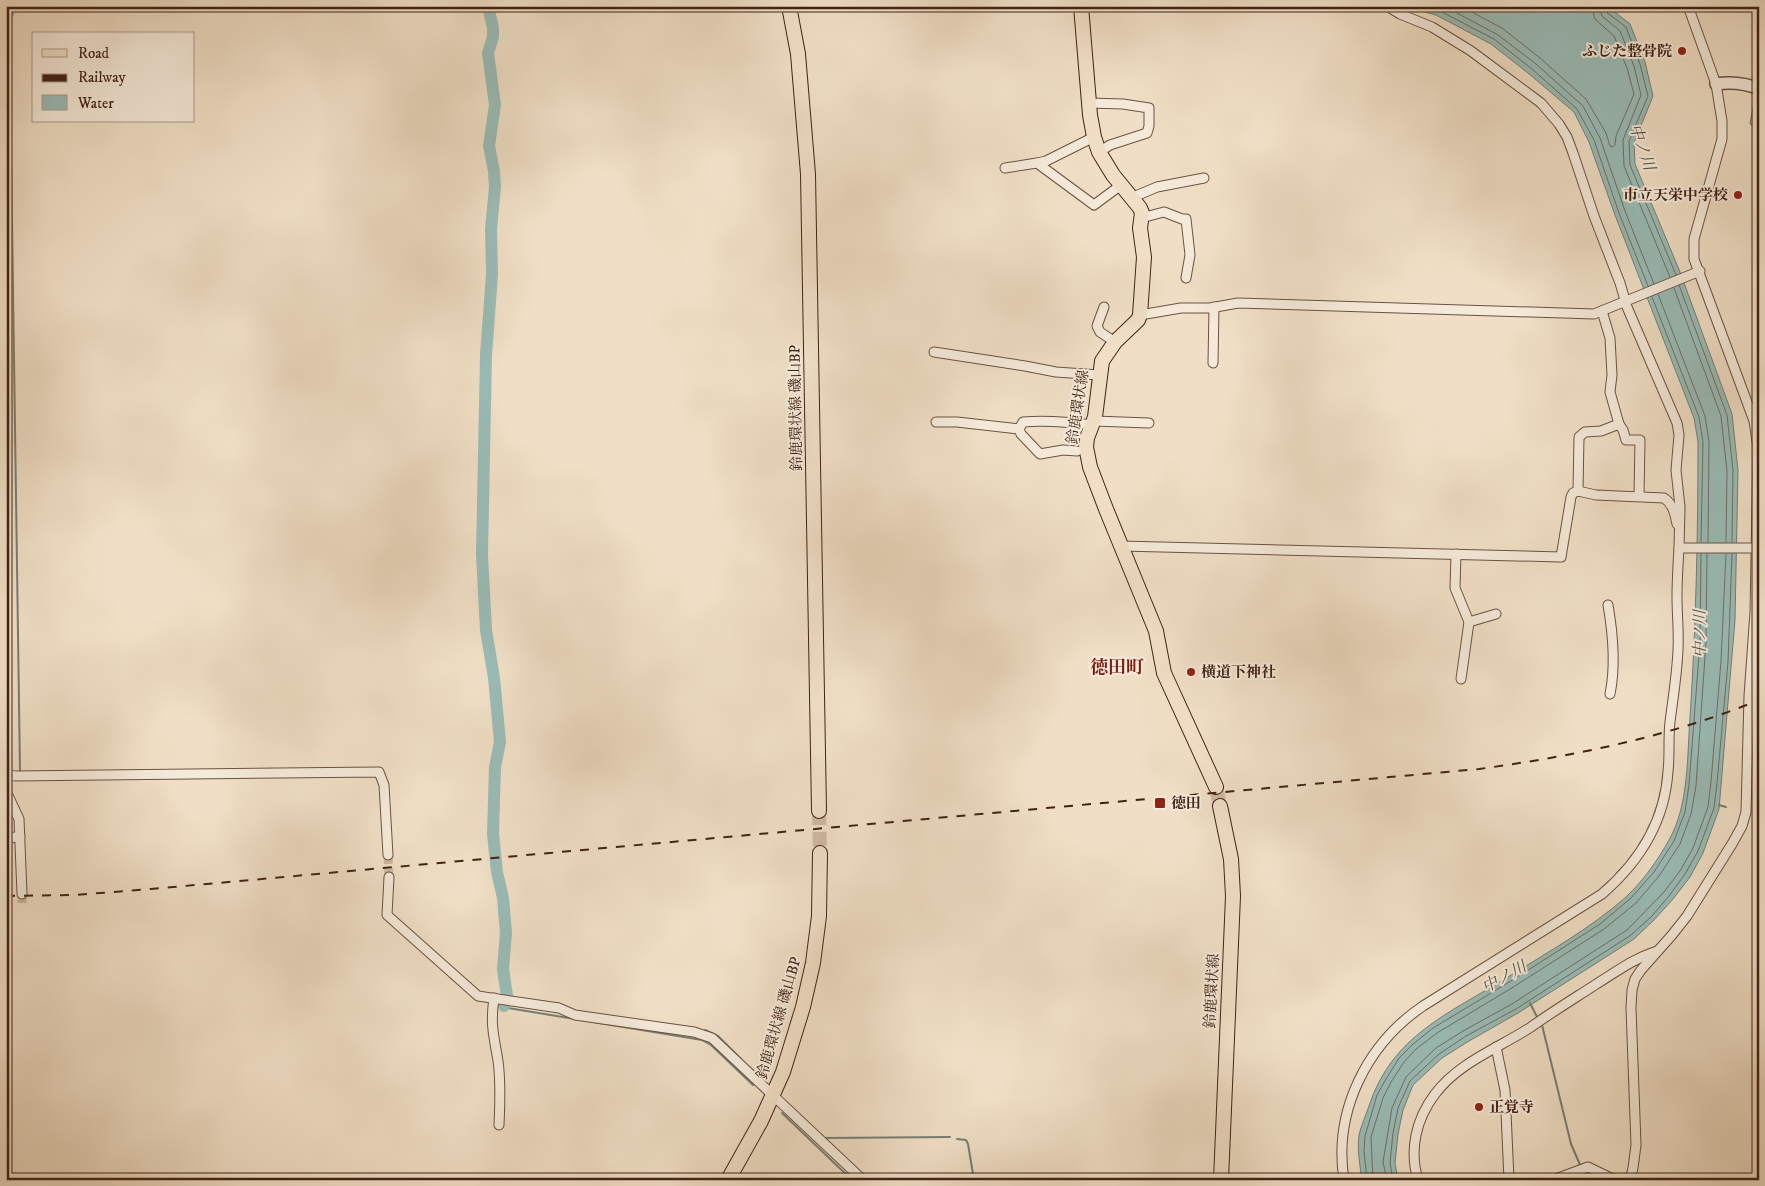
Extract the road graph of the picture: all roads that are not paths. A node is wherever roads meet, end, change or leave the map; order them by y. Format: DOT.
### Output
graph roads {
  1 [pos="789,6"];
  2 [pos="1081,6"];
  3 [pos="1388,6"];
  4 [pos="1688,6"];
  5 [pos="1716,84"];
  6 [pos="1759,89"];
  7 [pos="1089,103"];
  8 [pos="1094,137"];
  9 [pos="1099,152"];
  10 [pos="1037,163"];
  11 [pos="1005,168"];
  12 [pos="1204,178"];
  13 [pos="1121,185"];
  14 [pos="1131,198"];
  15 [pos="1141,218"];
  16 [pos="1700,271"];
  17 [pos="1186,278"];
  18 [pos="1627,300"];
  19 [pos="1104,307"];
  20 [pos="1214,307"];
  21 [pos="1602,311"];
  22 [pos="1140,316"];
  23 [pos="1115,342"];
  24 [pos="934,352"];
  25 [pos="1213,363"];
  26 [pos="1099,376"];
  27 [pos="936,422"];
  28 [pos="1093,423"];
  29 [pos="1149,423"];
  30 [pos="1619,424"];
  31 [pos="1019,429"];
  32 [pos="1076,451"];
  33 [pos="1578,491"];
  34 [pos="1639,496"];
  35 [pos="1679,532"];
  36 [pos="1121,546"];
  37 [pos="1681,548"];
  38 [pos="1756,548"];
  39 [pos="1456,554"];
  40 [pos="1608,605"];
  41 [pos="1496,614"];
  42 [pos="1469,622"];
  43 [pos="1461,679"];
  44 [pos="1610,694"];
  45 [pos="6,774"];
  46 [pos="1216,788"];
  47 [pos="6,791"];
  48 [pos="1220,806"];
  49 [pos="820,811"];
  50 [pos="20,836"];
  51 [pos="6,839"];
  52 [pos="820,853"];
  53 [pos="388,856"];
  54 [pos="389,877"];
  55 [pos="22,894"];
  56 [pos="1658,951"];
  57 [pos="496,998"];
  58 [pos="1496,1047"];
  59 [pos="773,1095"];
  60 [pos="499,1125"];
  61 [pos="728,1180"];
  62 [pos="863,1180"];
  63 [pos="1222,1180"];
  64 [pos="1344,1180"];
  65 [pos="1418,1180"];
  66 [pos="1510,1180"];
  67 [pos="1553,1180"];
  68 [pos="1615,1180"];
  69 [pos="1630,1180"];
  1 -- 49 [label="main road, 鈴鹿環状線 磯山BP"];
  2 -- 7 [label="main road"];
  3 -- 18 [label="street"];
  4 -- 5 [label="street"];
  5 -- 6 [label="street"];
  5 -- 16 [label="street"];
  7 -- 8 [label="main road"];
  7 -- 9 [label="street"];
  8 -- 9 [label="main road"];
  8 -- 10 [label="street"];
  9 -- 13 [label="main road"];
  10 -- 11 [label="street"];
  10 -- 13 [label="street"];
  12 -- 14 [label="street"];
  13 -- 14 [label="main road"];
  14 -- 15 [label="main road"];
  15 -- 17 [label="street"];
  15 -- 22 [label="main road"];
  16 -- 18 [label="street"];
  16 -- 38 [label="street"];
  18 -- 21 [label="street"];
  18 -- 35 [label="street"];
  19 -- 23 [label="street"];
  20 -- 21 [label="street"];
  20 -- 22 [label="street"];
  20 -- 25 [label="street"];
  21 -- 30 [label="street"];
  22 -- 23 [label="main road, 鈴鹿環状線"];
  23 -- 26 [label="main road, 鈴鹿環状線"];
  24 -- 26 [label="street"];
  26 -- 28 [label="main road, 鈴鹿環状線"];
  27 -- 31 [label="street"];
  28 -- 29 [label="street"];
  28 -- 31 [label="street"];
  28 -- 36 [label="main road, 鈴鹿環状線"];
  30 -- 33 [label="street"];
  30 -- 34 [label="street"];
  31 -- 32 [label="street"];
  33 -- 34 [label="street"];
  33 -- 39 [label="street"];
  34 -- 35 [label="street"];
  35 -- 37 [label="street"];
  36 -- 39 [label="street"];
  36 -- 46 [label="main road, 鈴鹿環状線"];
  37 -- 38 [label="street"];
  37 -- 64 [label="street"];
  38 -- 56 [label="street"];
  39 -- 42 [label="street"];
  40 -- 44 [label="street"];
  41 -- 42 [label="street"];
  42 -- 43 [label="street"];
  45 -- 53 [label="street"];
  47 -- 50 [label="street"];
  48 -- 63 [label="main road, 鈴鹿環状線"];
  50 -- 51 [label="street"];
  50 -- 55 [label="street"];
  52 -- 59 [label="main road, 鈴鹿環状線 磯山BP"];
  54 -- 57 [label="street"];
  56 -- 58 [label="street"];
  56 -- 69 [label="street"];
  57 -- 59 [label="street"];
  57 -- 60 [label="street"];
  58 -- 65 [label="street"];
  58 -- 66 [label="street"];
  59 -- 61 [label="main road, 鈴鹿環状線 磯山BP"];
  59 -- 62 [label="street"];
  67 -- 68 [label="street"];
}
